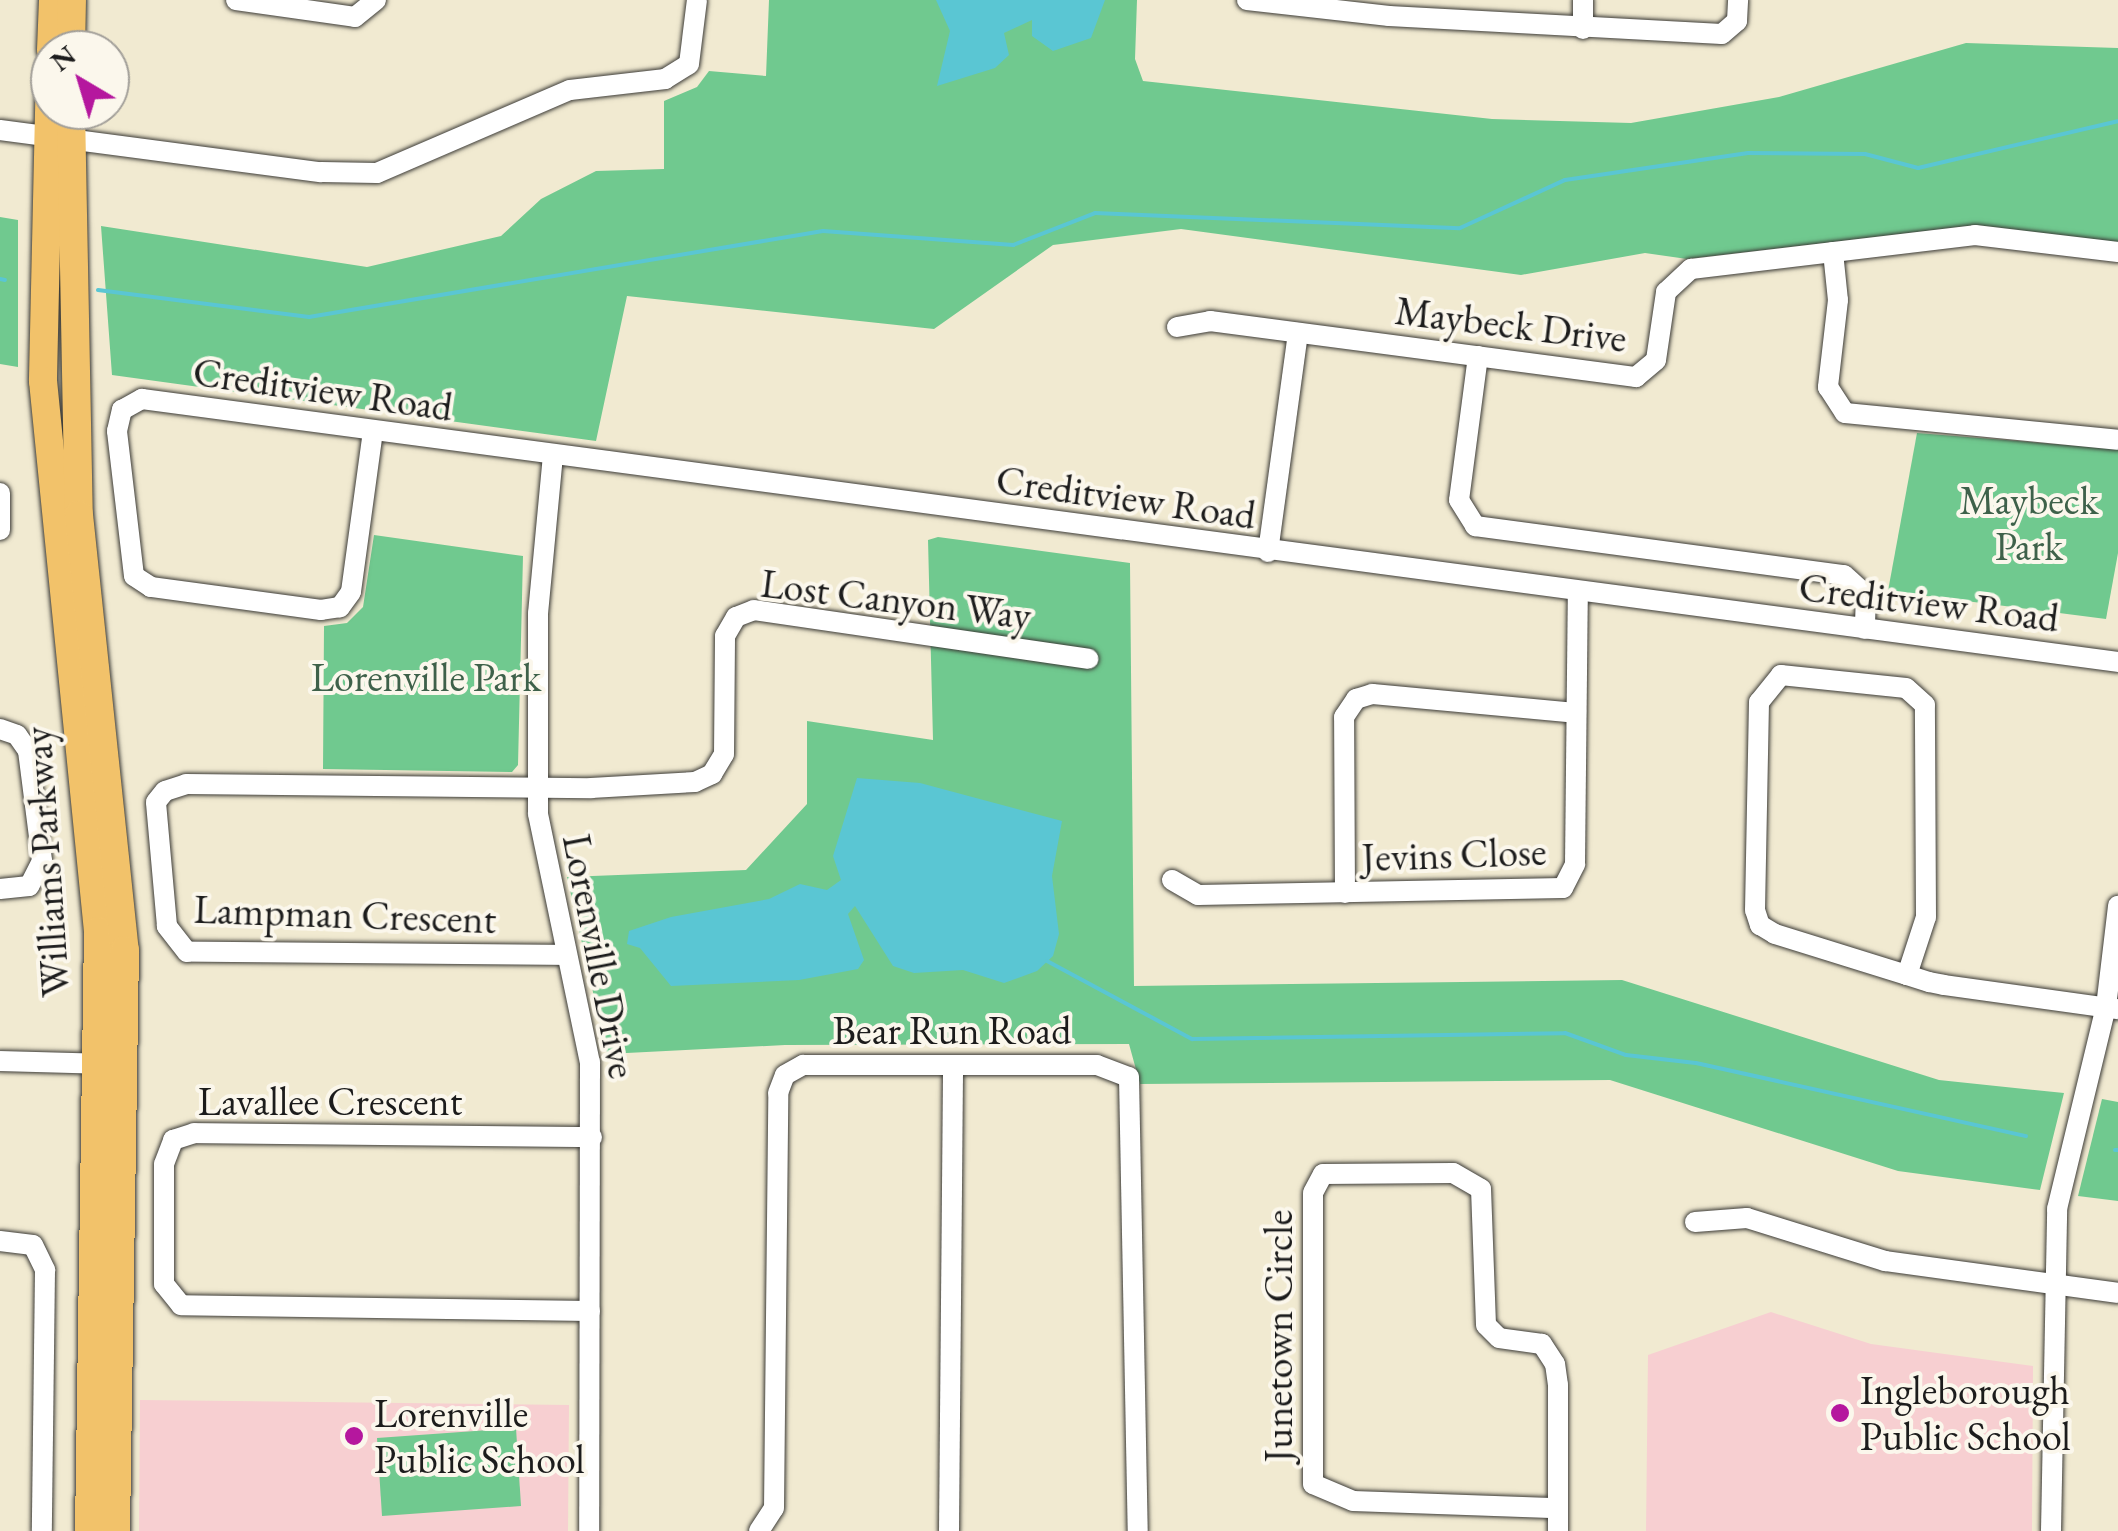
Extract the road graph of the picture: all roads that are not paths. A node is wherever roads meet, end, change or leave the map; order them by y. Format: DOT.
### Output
graph roads {
  1 [pos="53,0"];
  2 [pos="72,0"];
  3 [pos="236,0"];
  4 [pos="376,0"];
  5 [pos="697,0"];
  6 [pos="1247,0"];
  7 [pos="1583,0"];
  8 [pos="1738,0"];
  9 [pos="1408,9"];
  10 [pos="52,30"];
  11 [pos="72,30"];
  12 [pos="1583,30"];
  13 [pos="0,130"];
  14 [pos="58,130"];
  15 [pos="62,130"];
  16 [pos="59,138"];
  17 [pos="1833,252"];
  18 [pos="2118,252"];
  19 [pos="1177,327"];
  20 [pos="1298,333"];
  21 [pos="1478,356"];
  22 [pos="373,431"];
  23 [pos="2118,440"];
  24 [pos="554,455"];
  25 [pos="0,493"];
  26 [pos="0,530"];
  27 [pos="1268,552"];
  28 [pos="1578,591"];
  29 [pos="1865,629"];
  30 [pos="1088,659"];
  31 [pos="2118,662"];
  32 [pos="1576,713"];
  33 [pos="0,730"];
  34 [pos="537,788"];
  35 [pos="1172,880"];
  36 [pos="0,889"];
  37 [pos="1345,893"];
  38 [pos="2118,906"];
  39 [pos="565,955"];
  40 [pos="1907,975"];
  41 [pos="2112,1008"];
  42 [pos="0,1061"];
  43 [pos="110,1064"];
  44 [pos="953,1066"];
  45 [pos="592,1136"];
  46 [pos="1695,1222"];
  47 [pos="0,1240"];
  48 [pos="2052,1284"];
  49 [pos="2118,1293"];
  50 [pos="590,1311"];
  51 [pos="1558,1508"];
  52 [pos="42,1531"];
  53 [pos="90,1531"];
  54 [pos="116,1531"];
  55 [pos="589,1531"];
  56 [pos="759,1531"];
  57 [pos="949,1531"];
  58 [pos="1138,1531"];
  59 [pos="1558,1531"];
  60 [pos="2051,1531"];
  1 -- 10 [label="main road"];
  2 -- 11 [label="main road"];
  3 -- 4 [label="street"];
  5 -- 16 [label="street"];
  6 -- 9 [label="street"];
  7 -- 12 [label="street"];
  8 -- 12 [label="street"];
  9 -- 12 [label="street"];
  13 -- 16 [label="street"];
  14 -- 16 [label="main road, Williams Parkway"];
  15 -- 16 [label="main road, Williams Parkway"];
  16 -- 43 [label="main road, Williams Parkway"];
  17 -- 18 [label="street, Maybeck Drive"];
  17 -- 21 [label="street, Maybeck Drive"];
  17 -- 23 [label="street"];
  19 -- 20 [label="street, Maybeck Drive"];
  20 -- 21 [label="street, Maybeck Drive"];
  20 -- 27 [label="street"];
  21 -- 29 [label="street"];
  22 -- 22 [label="street, Creditview Road"];
  22 -- 24 [label="street, Creditview Road"];
  24 -- 27 [label="street, Creditview Road"];
  24 -- 34 [label="street, Lorenville Drive"];
  25 -- 26 [label="street"];
  27 -- 28 [label="street, Creditview Road"];
  28 -- 29 [label="street, Creditview Road"];
  28 -- 32 [label="street, Jevins Close"];
  29 -- 31 [label="street, Creditview Road"];
  30 -- 34 [label="street, Lost Canyon Way"];
  32 -- 37 [label="street, Jevins Close"];
  32 -- 37 [label="street"];
  33 -- 36 [label="street"];
  34 -- 39 [label="street, Lorenville Drive"];
  34 -- 39 [label="street, Lampman Crescent"];
  35 -- 37 [label="street, Jevins Close"];
  38 -- 41 [label="street"];
  39 -- 45 [label="street, Lorenville Drive"];
  40 -- 40 [label="street"];
  40 -- 41 [label="street"];
  41 -- 48 [label="street"];
  42 -- 43 [label="street"];
  43 -- 53 [label="main road, Williams Parkway"];
  43 -- 54 [label="main road, Williams Parkway"];
  44 -- 56 [label="street, Bear Run Road"];
  44 -- 57 [label="street"];
  44 -- 58 [label="street, Bear Run Road"];
  45 -- 50 [label="street, Lorenville Drive"];
  45 -- 50 [label="street, Lavallee Crescent"];
  46 -- 48 [label="street"];
  47 -- 52 [label="street"];
  48 -- 49 [label="street"];
  48 -- 60 [label="street"];
  50 -- 55 [label="street, Lorenville Drive"];
  51 -- 51 [label="street, Junetown Circle"];
  51 -- 59 [label="street, Junetown Circle"];
}
